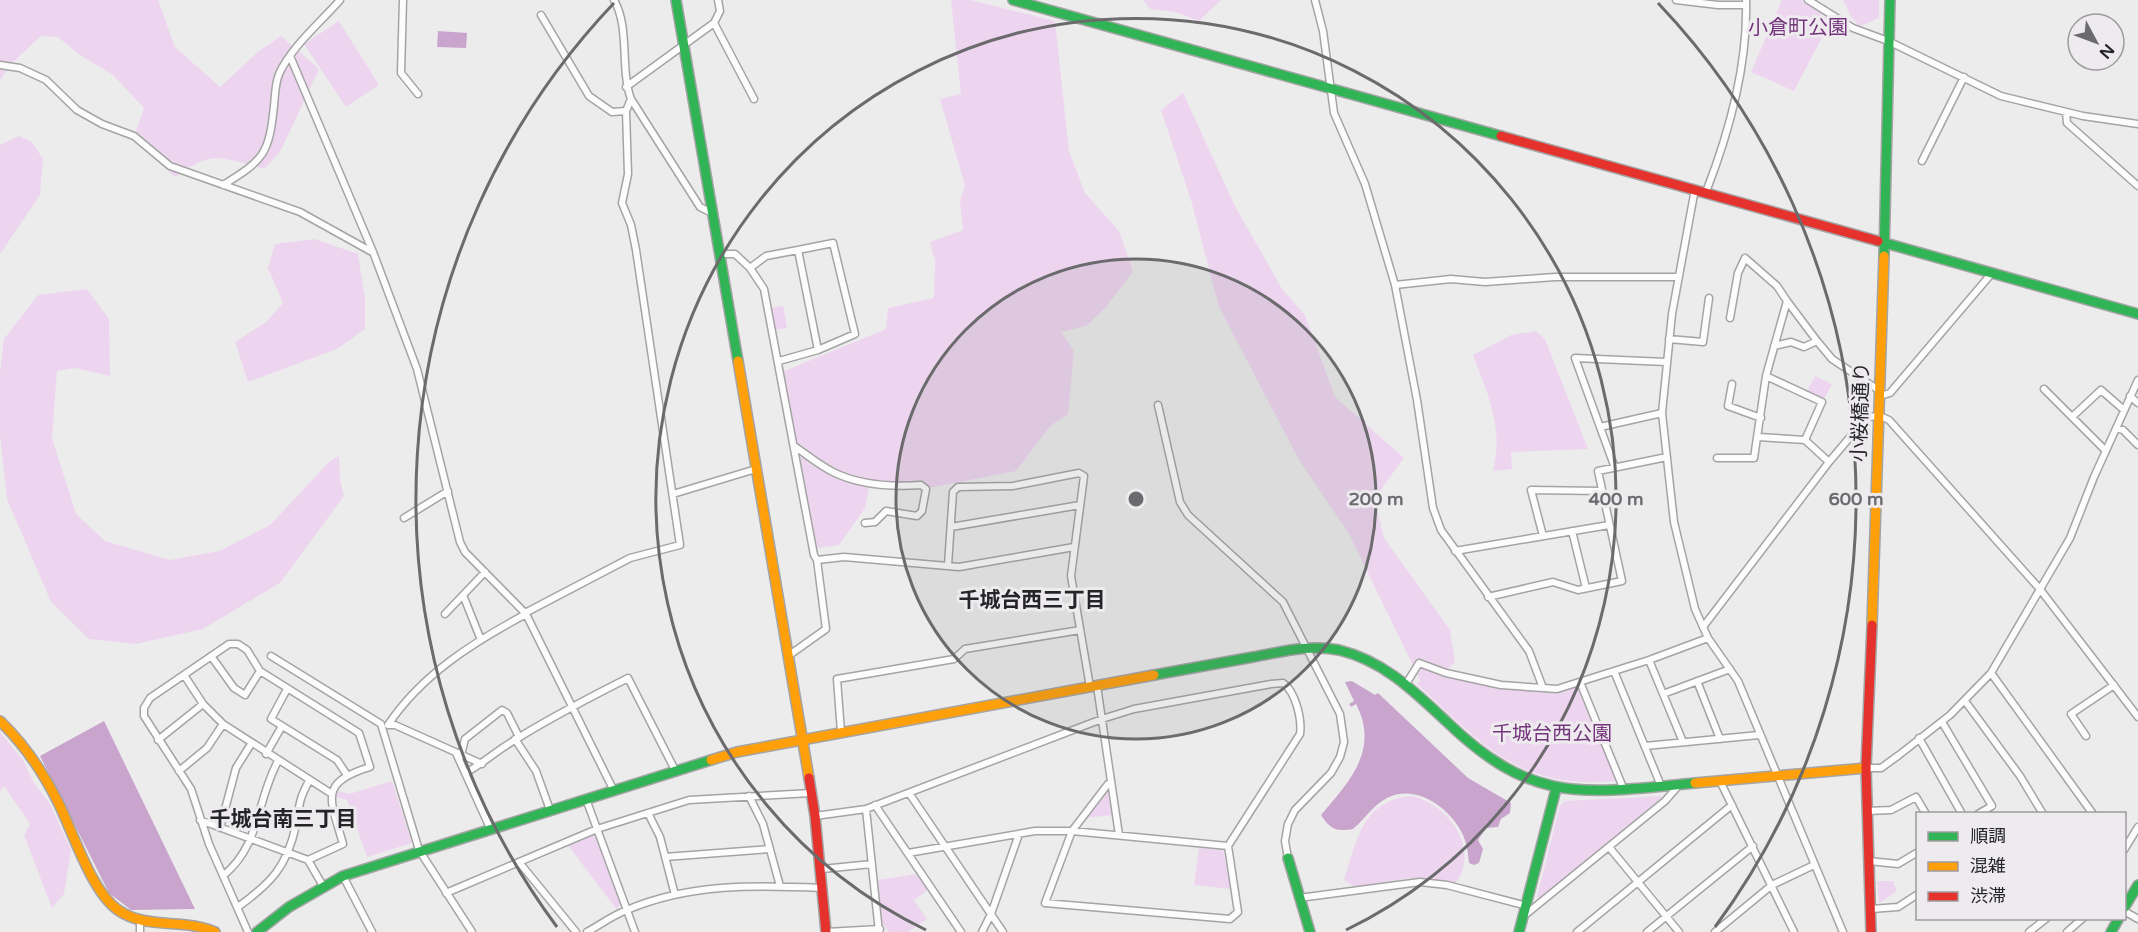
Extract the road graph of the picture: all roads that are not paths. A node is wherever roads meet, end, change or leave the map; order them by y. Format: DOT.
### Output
graph roads {
  1 [pos="340,0"];
  2 [pos="403,0"];
  3 [pos="614,0"];
  4 [pos="676,0"];
  5 [pos="718,0"];
  6 [pos="1013,0"];
  7 [pos="1315,0"];
  8 [pos="1676,0"];
  9 [pos="1808,0"];
  10 [pos="1890,0"];
  11 [pos="1746,2"];
  12 [pos="541,15"];
  13 [pos="714,23"];
  14 [pos="1888,41"];
  15 [pos="684,46"];
  16 [pos="290,56"];
  17 [pos="0,65"];
  18 [pos="1964,77"];
  19 [pos="626,87"];
  20 [pos="1329,87"];
  21 [pos="418,94"];
  22 [pos="631,99"];
  23 [pos="754,99"];
  24 [pos="626,111"];
  25 [pos="2066,112"];
  26 [pos="2138,124"];
  27 [pos="1922,161"];
  28 [pos="223,185"];
  29 [pos="2138,186"];
  30 [pos="1695,189"];
  31 [pos="1706,192"];
  32 [pos="712,213"];
  33 [pos="1883,242"];
  34 [pos="798,250"];
  35 [pos="373,252"];
  36 [pos="719,254"];
  37 [pos="750,268"];
  38 [pos="1992,273"];
  39 [pos="1678,277"];
  40 [pos="1395,285"];
  41 [pos="1709,298"];
  42 [pos="1787,301"];
  43 [pos="2138,314"];
  44 [pos="1730,318"];
  45 [pos="1669,339"];
  46 [pos="1817,341"];
  47 [pos="1774,346"];
  48 [pos="818,350"];
  49 [pos="779,361"];
  50 [pos="1666,362"];
  51 [pos="1766,376"];
  52 [pos="2138,380"];
  53 [pos="1732,384"];
  54 [pos="2044,388"];
  55 [pos="1880,393"];
  56 [pos="2130,396"];
  57 [pos="2138,403"];
  58 [pos="1158,405"];
  59 [pos="2124,410"];
  60 [pos="1662,413"];
  61 [pos="1880,416"];
  62 [pos="2072,417"];
  63 [pos="1761,418"];
  64 [pos="1600,427"];
  65 [pos="2116,428"];
  66 [pos="1759,437"];
  67 [pos="1805,440"];
  68 [pos="2138,445"];
  69 [pos="794,446"];
  70 [pos="2106,451"];
  71 [pos="1667,457"];
  72 [pos="1718,458"];
  73 [pos="1829,462"];
  74 [pos="1615,468"];
  75 [pos="756,469"];
  76 [pos="448,491"];
  77 [pos="1602,491"];
  78 [pos="673,494"];
  79 [pos="1080,506"];
  80 [pos="404,518"];
  81 [pos="865,523"];
  82 [pos="1610,525"];
  83 [pos="951,527"];
  84 [pos="1572,531"];
  85 [pos="1543,536"];
  86 [pos="1074,547"];
  87 [pos="1455,551"];
  88 [pos="817,560"];
  89 [pos="948,565"];
  90 [pos="485,572"];
  91 [pos="1586,588"];
  92 [pos="2040,588"];
  93 [pos="463,595"];
  94 [pos="1488,597"];
  95 [pos="445,614"];
  96 [pos="526,614"];
  97 [pos="1703,627"];
  98 [pos="1080,630"];
  99 [pos="1708,638"];
  100 [pos="481,640"];
  101 [pos="1304,648"];
  102 [pos="211,656"];
  103 [pos="271,656"];
  104 [pos="788,656"];
  105 [pos="1649,660"];
  106 [pos="1730,669"];
  107 [pos="260,671"];
  108 [pos="1614,671"];
  109 [pos="1991,673"];
  110 [pos="184,675"];
  111 [pos="1696,681"];
  112 [pos="1580,682"];
  113 [pos="1406,684"];
  114 [pos="2114,685"];
  115 [pos="1094,686"];
  116 [pos="1543,688"];
  117 [pos="287,689"];
  118 [pos="1663,694"];
  119 [pos="1965,701"];
  120 [pos="203,704"];
  121 [pos="571,707"];
  122 [pos="2138,717"];
  123 [pos="1102,719"];
  124 [pos="0,721"];
  125 [pos="1942,722"];
  126 [pos="223,724"];
  127 [pos="385,724"];
  128 [pos="282,726"];
  129 [pos="841,732"];
  130 [pos="1759,735"];
  131 [pos="2086,736"];
  132 [pos="517,738"];
  133 [pos="802,738"];
  134 [pos="1919,738"];
  135 [pos="1720,739"];
  136 [pos="158,740"];
  137 [pos="1683,742"];
  138 [pos="251,744"];
  139 [pos="1645,746"];
  140 [pos="266,754"];
  141 [pos="458,754"];
  142 [pos="278,761"];
  143 [pos="482,764"];
  144 [pos="1866,768"];
  145 [pos="675,770"];
  146 [pos="179,771"];
  147 [pos="465,773"];
  148 [pos="347,775"];
  149 [pos="1776,776"];
  150 [pos="309,781"];
  151 [pos="1720,781"];
  152 [pos="1112,783"];
  153 [pos="1680,784"];
  154 [pos="1661,786"];
  155 [pos="613,789"];
  156 [pos="1556,789"];
  157 [pos="1624,790"];
  158 [pos="811,793"];
  159 [pos="909,793"];
  160 [pos="332,794"];
  161 [pos="748,796"];
  162 [pos="586,799"];
  163 [pos="875,805"];
  164 [pos="1732,805"];
  165 [pos="866,809"];
  166 [pos="550,810"];
  167 [pos="1867,811"];
  168 [pos="1925,812"];
  169 [pos="1961,812"];
  170 [pos="1980,812"];
  171 [pos="2042,812"];
  172 [pos="2092,812"];
  173 [pos="648,813"];
  174 [pos="815,816"];
  175 [pos="200,820"];
  176 [pos="220,828"];
  177 [pos="490,828"];
  178 [pos="2138,828"];
  179 [pos="597,829"];
  180 [pos="1072,831"];
  181 [pos="1019,834"];
  182 [pos="1119,835"];
  183 [pos="251,839"];
  184 [pos="944,846"];
  185 [pos="1228,846"];
  186 [pos="1753,846"];
  187 [pos="1609,847"];
  188 [pos="2126,847"];
  189 [pos="770,849"];
  190 [pos="419,850"];
  191 [pos="286,852"];
  192 [pos="908,853"];
  193 [pos="1916,853"];
  194 [pos="665,857"];
  195 [pos="1288,858"];
  196 [pos="308,860"];
  197 [pos="1869,861"];
  198 [pos="519,862"];
  199 [pos="872,864"];
  200 [pos="1814,865"];
  201 [pos="822,870"];
  202 [pos="224,874"];
  203 [pos="343,876"];
  204 [pos="1638,882"];
  205 [pos="1772,885"];
  206 [pos="2138,885"];
  207 [pos="323,886"];
  208 [pos="780,886"];
  209 [pos="824,888"];
  210 [pos="446,893"];
  211 [pos="675,895"];
  212 [pos="1916,895"];
  213 [pos="1299,898"];
  214 [pos="2126,906"];
  215 [pos="238,908"];
  216 [pos="1871,909"];
  217 [pos="627,910"];
  218 [pos="1525,911"];
  219 [pos="991,914"];
  220 [pos="1666,916"];
  221 [pos="140,919"];
  222 [pos="2044,920"];
  223 [pos="2081,920"];
  224 [pos="880,931"];
  225 [pos="1791,931"];
  226 [pos="140,932"];
  227 [pos="215,932"];
  228 [pos="248,932"];
  229 [pos="258,932"];
  230 [pos="372,932"];
  231 [pos="472,932"];
  232 [pos="576,932"];
  233 [pos="586,932"];
  234 [pos="635,932"];
  235 [pos="826,932"];
  236 [pos="961,932"];
  237 [pos="982,932"];
  238 [pos="1003,932"];
  239 [pos="1310,932"];
  240 [pos="1519,932"];
  241 [pos="1577,932"];
  242 [pos="1647,932"];
  243 [pos="1679,932"];
  244 [pos="1715,932"];
  245 [pos="1843,932"];
  246 [pos="1872,932"];
  247 [pos="2029,932"];
  248 [pos="2067,932"];
  1 -- 16 [label="street"];
  2 -- 21 [label="street"];
  3 -- 19 [label="street"];
  4 -- 15 [label="street"];
  5 -- 13 [label="street"];
  6 -- 20 [label="street"];
  7 -- 20 [label="street"];
  8 -- 11 [label="street"];
  9 -- 14 [label="street"];
  10 -- 14 [label="street, 小桜橋通り"];
  11 -- 31 [label="street"];
  12 -- 24 [label="street"];
  13 -- 15 [label="street"];
  13 -- 23 [label="street"];
  14 -- 18 [label="street"];
  14 -- 33 [label="street, 小桜橋通り"];
  15 -- 19 [label="street"];
  15 -- 32 [label="street"];
  16 -- 28 [label="street"];
  16 -- 35 [label="street"];
  17 -- 28 [label="street"];
  18 -- 25 [label="street"];
  18 -- 27 [label="street"];
  19 -- 22 [label="street"];
  20 -- 30 [label="street"];
  20 -- 40 [label="street"];
  22 -- 24 [label="street"];
  22 -- 32 [label="street"];
  24 -- 78 [label="street"];
  25 -- 26 [label="street"];
  25 -- 29 [label="street"];
  28 -- 35 [label="street"];
  30 -- 31 [label="street"];
  30 -- 39 [label="street"];
  31 -- 33 [label="street"];
  32 -- 36 [label="street"];
  33 -- 38 [label="street"];
  33 -- 55 [label="street, 小桜橋通り"];
  34 -- 37 [label="street"];
  34 -- 48 [label="street"];
  34 -- 48 [label="street"];
  35 -- 76 [label="street"];
  36 -- 37 [label="street"];
  36 -- 75 [label="street"];
  37 -- 49 [label="street"];
  38 -- 43 [label="street"];
  38 -- 55 [label="street"];
  39 -- 40 [label="street"];
  39 -- 45 [label="street"];
  40 -- 87 [label="street"];
  41 -- 45 [label="street"];
  42 -- 44 [label="street"];
  42 -- 46 [label="street"];
  42 -- 47 [label="street"];
  45 -- 50 [label="street"];
  46 -- 47 [label="street"];
  46 -- 55 [label="street"];
  47 -- 51 [label="street"];
  48 -- 49 [label="street"];
  49 -- 69 [label="street"];
  50 -- 60 [label="street"];
  50 -- 64 [label="street"];
  51 -- 63 [label="street"];
  51 -- 67 [label="street"];
  52 -- 56 [label="street"];
  53 -- 63 [label="street"];
  54 -- 62 [label="street"];
  55 -- 61 [label="street, 小桜橋通り"];
  56 -- 57 [label="street"];
  56 -- 59 [label="street"];
  58 -- 101 [label="street"];
  59 -- 62 [label="street"];
  59 -- 65 [label="street"];
  60 -- 64 [label="street"];
  60 -- 71 [label="street"];
  61 -- 73 [label="street"];
  61 -- 92 [label="street"];
  61 -- 144 [label="street, 小桜橋通り"];
  62 -- 70 [label="street"];
  63 -- 66 [label="street"];
  64 -- 74 [label="street"];
  65 -- 68 [label="street"];
  65 -- 70 [label="street"];
  66 -- 67 [label="street"];
  66 -- 72 [label="street"];
  67 -- 73 [label="street"];
  69 -- 81 [label="street"];
  69 -- 88 [label="street"];
  70 -- 92 [label="street"];
  71 -- 74 [label="street"];
  71 -- 97 [label="street"];
  73 -- 97 [label="street"];
  74 -- 77 [label="street"];
  75 -- 78 [label="street"];
  75 -- 104 [label="street"];
  76 -- 80 [label="street"];
  76 -- 90 [label="street"];
  77 -- 82 [label="street"];
  77 -- 85 [label="street"];
  78 -- 96 [label="street"];
  79 -- 83 [label="street"];
  79 -- 83 [label="street"];
  79 -- 86 [label="street"];
  82 -- 84 [label="street"];
  82 -- 91 [label="street"];
  83 -- 89 [label="street"];
  84 -- 85 [label="street"];
  84 -- 91 [label="street"];
  85 -- 87 [label="street"];
  86 -- 89 [label="street"];
  86 -- 98 [label="street"];
  87 -- 94 [label="street"];
  88 -- 89 [label="street"];
  88 -- 104 [label="street"];
  90 -- 93 [label="street"];
  90 -- 96 [label="street"];
  91 -- 94 [label="street"];
  92 -- 109 [label="street"];
  92 -- 114 [label="street"];
  93 -- 95 [label="street"];
  93 -- 100 [label="street"];
  94 -- 116 [label="street"];
  96 -- 100 [label="street"];
  96 -- 121 [label="street"];
  97 -- 99 [label="street"];
  98 -- 115 [label="street"];
  98 -- 129 [label="street"];
  99 -- 105 [label="street"];
  99 -- 106 [label="street"];
  100 -- 127 [label="street"];
  101 -- 113 [label="street"];
  101 -- 115 [label="street"];
  101 -- 195 [label="street"];
  102 -- 107 [label="street"];
  102 -- 107 [label="street"];
  102 -- 110 [label="street"];
  103 -- 127 [label="street"];
  104 -- 133 [label="street"];
  105 -- 108 [label="street"];
  105 -- 118 [label="street"];
  106 -- 111 [label="street"];
  106 -- 130 [label="street"];
  107 -- 117 [label="street"];
  108 -- 112 [label="street"];
  108 -- 139 [label="street"];
  109 -- 119 [label="street"];
  109 -- 172 [label="street"];
  110 -- 120 [label="street"];
  110 -- 136 [label="street"];
  111 -- 118 [label="street"];
  111 -- 135 [label="street"];
  112 -- 116 [label="street"];
  112 -- 157 [label="street"];
  113 -- 116 [label="street"];
  113 -- 156 [label="street"];
  114 -- 122 [label="street"];
  114 -- 131 [label="street"];
  115 -- 123 [label="street"];
  115 -- 129 [label="street"];
  117 -- 128 [label="street"];
  117 -- 148 [label="street"];
  118 -- 137 [label="street"];
  119 -- 125 [label="street"];
  119 -- 171 [label="street"];
  120 -- 126 [label="street"];
  120 -- 136 [label="street"];
  121 -- 132 [label="street"];
  121 -- 145 [label="street"];
  121 -- 155 [label="street"];
  123 -- 152 [label="street"];
  123 -- 159 [label="street"];
  123 -- 185 [label="street"];
  124 -- 221 [label="street"];
  125 -- 134 [label="street"];
  125 -- 170 [label="street"];
  126 -- 138 [label="street"];
  126 -- 146 [label="street"];
  127 -- 141 [label="street"];
  127 -- 190 [label="street"];
  128 -- 140 [label="street"];
  128 -- 148 [label="street"];
  129 -- 133 [label="street"];
  130 -- 135 [label="street"];
  130 -- 149 [label="street"];
  132 -- 141 [label="street"];
  132 -- 143 [label="street"];
  132 -- 166 [label="street"];
  133 -- 145 [label="street"];
  133 -- 158 [label="street"];
  134 -- 144 [label="street"];
  134 -- 169 [label="street"];
  135 -- 137 [label="street"];
  136 -- 146 [label="street"];
  137 -- 139 [label="street"];
  138 -- 140 [label="street"];
  138 -- 176 [label="street"];
  139 -- 154 [label="street"];
  140 -- 142 [label="street"];
  141 -- 143 [label="street"];
  141 -- 147 [label="street"];
  142 -- 150 [label="street"];
  142 -- 183 [label="street"];
  143 -- 147 [label="street"];
  144 -- 149 [label="street"];
  144 -- 167 [label="street, 小桜橋通り"];
  145 -- 155 [label="street"];
  146 -- 175 [label="street"];
  147 -- 177 [label="street"];
  148 -- 160 [label="street"];
  149 -- 151 [label="street"];
  149 -- 200 [label="street"];
  150 -- 160 [label="street"];
  150 -- 191 [label="street"];
  151 -- 153 [label="street"];
  151 -- 164 [label="street"];
  152 -- 180 [label="street"];
  152 -- 182 [label="street"];
  153 -- 154 [label="street"];
  153 -- 187 [label="street"];
  154 -- 157 [label="street"];
  155 -- 162 [label="street"];
  156 -- 157 [label="street"];
  156 -- 218 [label="street"];
  158 -- 161 [label="street"];
  158 -- 174 [label="street"];
  159 -- 163 [label="street"];
  159 -- 184 [label="street"];
  160 -- 196 [label="street"];
  161 -- 173 [label="street"];
  161 -- 189 [label="street"];
  162 -- 166 [label="street"];
  162 -- 179 [label="street"];
  163 -- 165 [label="street"];
  163 -- 192 [label="street"];
  164 -- 186 [label="street"];
  164 -- 204 [label="street"];
  165 -- 174 [label="street"];
  165 -- 199 [label="street"];
  166 -- 177 [label="street"];
  167 -- 168 [label="street"];
  167 -- 197 [label="street, 小桜橋通り"];
  173 -- 179 [label="street"];
  173 -- 194 [label="street"];
  174 -- 201 [label="street"];
  175 -- 176 [label="street"];
  175 -- 202 [label="street"];
  176 -- 183 [label="street"];
  177 -- 190 [label="street"];
  178 -- 188 [label="street"];
  179 -- 198 [label="street"];
  179 -- 217 [label="street"];
  180 -- 181 [label="street"];
  180 -- 182 [label="street"];
  180 -- 185 [label="street"];
  181 -- 184 [label="street"];
  181 -- 219 [label="street"];
  182 -- 185 [label="street"];
  183 -- 191 [label="street"];
  183 -- 202 [label="street"];
  184 -- 192 [label="street"];
  184 -- 219 [label="street"];
  186 -- 205 [label="street"];
  186 -- 220 [label="street"];
  187 -- 204 [label="street"];
  187 -- 218 [label="street"];
  189 -- 194 [label="street"];
  189 -- 208 [label="street"];
  190 -- 203 [label="street"];
  190 -- 210 [label="street"];
  191 -- 196 [label="street"];
  191 -- 215 [label="street"];
  192 -- 236 [label="street"];
  193 -- 197 [label="street"];
  194 -- 211 [label="street"];
  195 -- 213 [label="street"];
  196 -- 207 [label="street"];
  197 -- 216 [label="street, 小桜橋通り"];
  198 -- 210 [label="street"];
  198 -- 232 [label="street"];
  199 -- 201 [label="street"];
  199 -- 224 [label="street"];
  200 -- 205 [label="street"];
  200 -- 245 [label="street"];
  201 -- 209 [label="street"];
  202 -- 215 [label="street"];
  203 -- 207 [label="street"];
  203 -- 230 [label="street"];
  204 -- 220 [label="street"];
  204 -- 241 [label="street"];
  205 -- 225 [label="street"];
  205 -- 244 [label="street"];
  206 -- 214 [label="street"];
  207 -- 229 [label="street"];
  208 -- 209 [label="street"];
  208 -- 211 [label="street"];
  209 -- 235 [label="street"];
  210 -- 231 [label="street"];
  211 -- 217 [label="street"];
  212 -- 216 [label="street"];
  213 -- 218 [label="street"];
  213 -- 239 [label="street"];
  215 -- 228 [label="street"];
  216 -- 246 [label="street, 小桜橋通り"];
  217 -- 233 [label="street"];
  217 -- 234 [label="street"];
  218 -- 240 [label="street"];
  219 -- 237 [label="street"];
  219 -- 238 [label="street"];
  220 -- 242 [label="street"];
  220 -- 243 [label="street"];
  221 -- 226 [label="street"];
  221 -- 227 [label="street"];
  222 -- 247 [label="street"];
  223 -- 248 [label="street"];
  224 -- 235 [label="street"];
}
